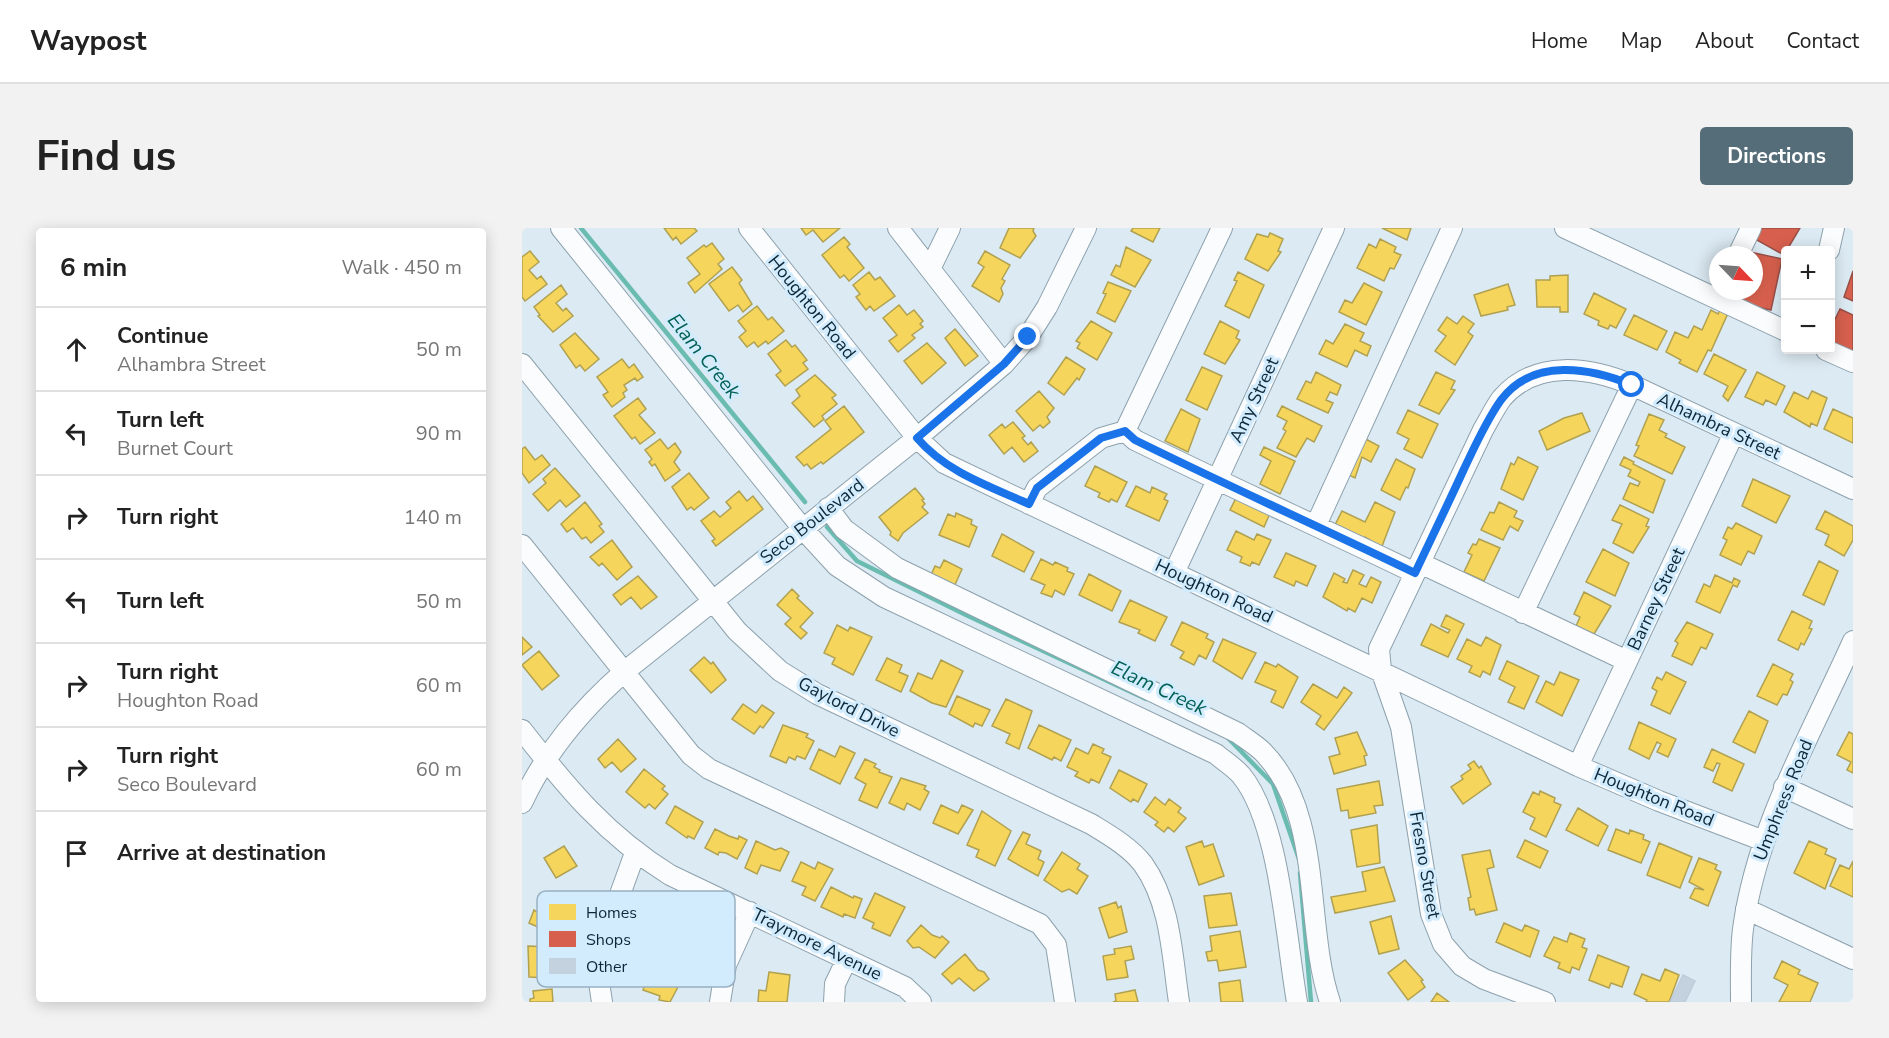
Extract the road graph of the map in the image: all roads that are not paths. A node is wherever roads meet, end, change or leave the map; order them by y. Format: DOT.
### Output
graph roads {
  1 [pos="561,228"];
  2 [pos="749,228"];
  3 [pos="898,228"];
  4 [pos="950,228"];
  5 [pos="1086,228"];
  6 [pos="1222,228"];
  7 [pos="1334,228"];
  8 [pos="1452,228"];
  9 [pos="1565,228"];
  10 [pos="1751,228"];
  11 [pos="1834,228"];
  12 [pos="1742,246"];
  13 [pos="1830,246"];
  14 [pos="930,269"];
  15 [pos="1709,291"];
  16 [pos="1728,300"];
  17 [pos="1781,329"];
  18 [pos="1835,354"];
  19 [pos="1853,362"];
  20 [pos="522,364"];
  21 [pos="1004,364"];
  22 [pos="1632,385"];
  23 [pos="1125,431"];
  24 [pos="1734,433"];
  25 [pos="917,438"];
  26 [pos="1216,480"];
  27 [pos="1853,489"];
  28 [pos="1029,504"];
  29 [pos="828,508"];
  30 [pos="1316,525"];
  31 [pos="803,529"];
  32 [pos="522,545"];
  33 [pos="1417,568"];
  34 [pos="1174,573"];
  35 [pos="714,599"];
  36 [pos="1523,613"];
  37 [pos="1853,641"];
  38 [pos="1627,661"];
  39 [pos="1381,670"];
  40 [pos="624,672"];
  41 [pos="1846,676"];
  42 [pos="522,730"];
  43 [pos="545,760"];
  44 [pos="1578,766"];
  45 [pos="1784,788"];
  46 [pos="522,803"];
  47 [pos="1853,819"];
  48 [pos="1764,841"];
  49 [pos="635,853"];
  50 [pos="621,891"];
  51 [pos="705,891"];
  52 [pos="735,905"];
  53 [pos="1746,909"];
  54 [pos="750,912"];
  55 [pos="735,945"];
  56 [pos="847,958"];
  57 [pos="1853,959"];
  58 [pos="600,987"];
  59 [pos="722,987"];
  60 [pos="602,1002"];
  61 [pos="720,1002"];
  62 [pos="834,1002"];
  63 [pos="921,1002"];
  64 [pos="1065,1002"];
  65 [pos="1179,1002"];
  66 [pos="1298,1002"];
  67 [pos="1330,1002"];
  68 [pos="1545,1002"];
  69 [pos="1741,1002"];
  1 -- 31 [label="street"];
  2 -- 25 [label="street, Houghton Road"];
  3 -- 14 [label="street"];
  4 -- 14 [label="street"];
  5 -- 21 [label="street, Seco Boulevard"];
  6 -- 23 [label="street"];
  7 -- 26 [label="street, Amy Street"];
  8 -- 30 [label="street"];
  9 -- 15 [label="street"];
  10 -- 12 [label="street"];
  11 -- 13 [label="street"];
  14 -- 21 [label="street"];
  16 -- 17 [label="street"];
  18 -- 19 [label="street"];
  20 -- 35 [label="street, Gaylord Drive"];
  21 -- 25 [label="street, Seco Boulevard"];
  22 -- 24 [label="street, Alhambra Street"];
  22 -- 33 [label="street, Alhambra Street"];
  22 -- 36 [label="street"];
  23 -- 26 [label="street"];
  23 -- 28 [label="street"];
  24 -- 27 [label="street, Alhambra Street"];
  24 -- 38 [label="street, Barney Street"];
  25 -- 28 [label="street, Houghton Road"];
  25 -- 29 [label="street, Seco Boulevard"];
  26 -- 30 [label="street"];
  26 -- 34 [label="street, Amy Street"];
  28 -- 34 [label="street, Houghton Road"];
  29 -- 31 [label="street, Seco Boulevard"];
  29 -- 67 [label="street"];
  30 -- 33 [label="street"];
  31 -- 35 [label="street, Seco Boulevard"];
  31 -- 66 [label="street"];
  32 -- 40 [label="street"];
  33 -- 36 [label="street"];
  33 -- 39 [label="street, Alhambra Street"];
  34 -- 39 [label="street, Houghton Road"];
  35 -- 40 [label="street, Seco Boulevard"];
  35 -- 65 [label="street, Gaylord Drive"];
  36 -- 38 [label="street"];
  37 -- 41 [label="street, Umphress Road"];
  38 -- 44 [label="street, Barney Street"];
  39 -- 44 [label="street, Houghton Road"];
  39 -- 68 [label="street, Fresno Street"];
  40 -- 43 [label="street, Seco Boulevard"];
  40 -- 64 [label="street"];
  41 -- 45 [label="street, Umphress Road"];
  42 -- 43 [label="street, Traymore Avenue"];
  43 -- 46 [label="street, Seco Boulevard"];
  43 -- 49 [label="street, Traymore Avenue"];
  44 -- 48 [label="street, Houghton Road"];
  45 -- 47 [label="street"];
  45 -- 48 [label="street, Umphress Road"];
  48 -- 53 [label="street, Umphress Road"];
  49 -- 50 [label="street"];
  49 -- 51 [label="street, Traymore Avenue"];
  52 -- 54 [label="street, Traymore Avenue"];
  53 -- 57 [label="street"];
  53 -- 69 [label="street, Umphress Road"];
  54 -- 55 [label="street"];
  54 -- 56 [label="street, Traymore Avenue"];
  56 -- 62 [label="street"];
  56 -- 63 [label="street, Traymore Avenue"];
  58 -- 60 [label="street"];
  59 -- 61 [label="street"];
}
